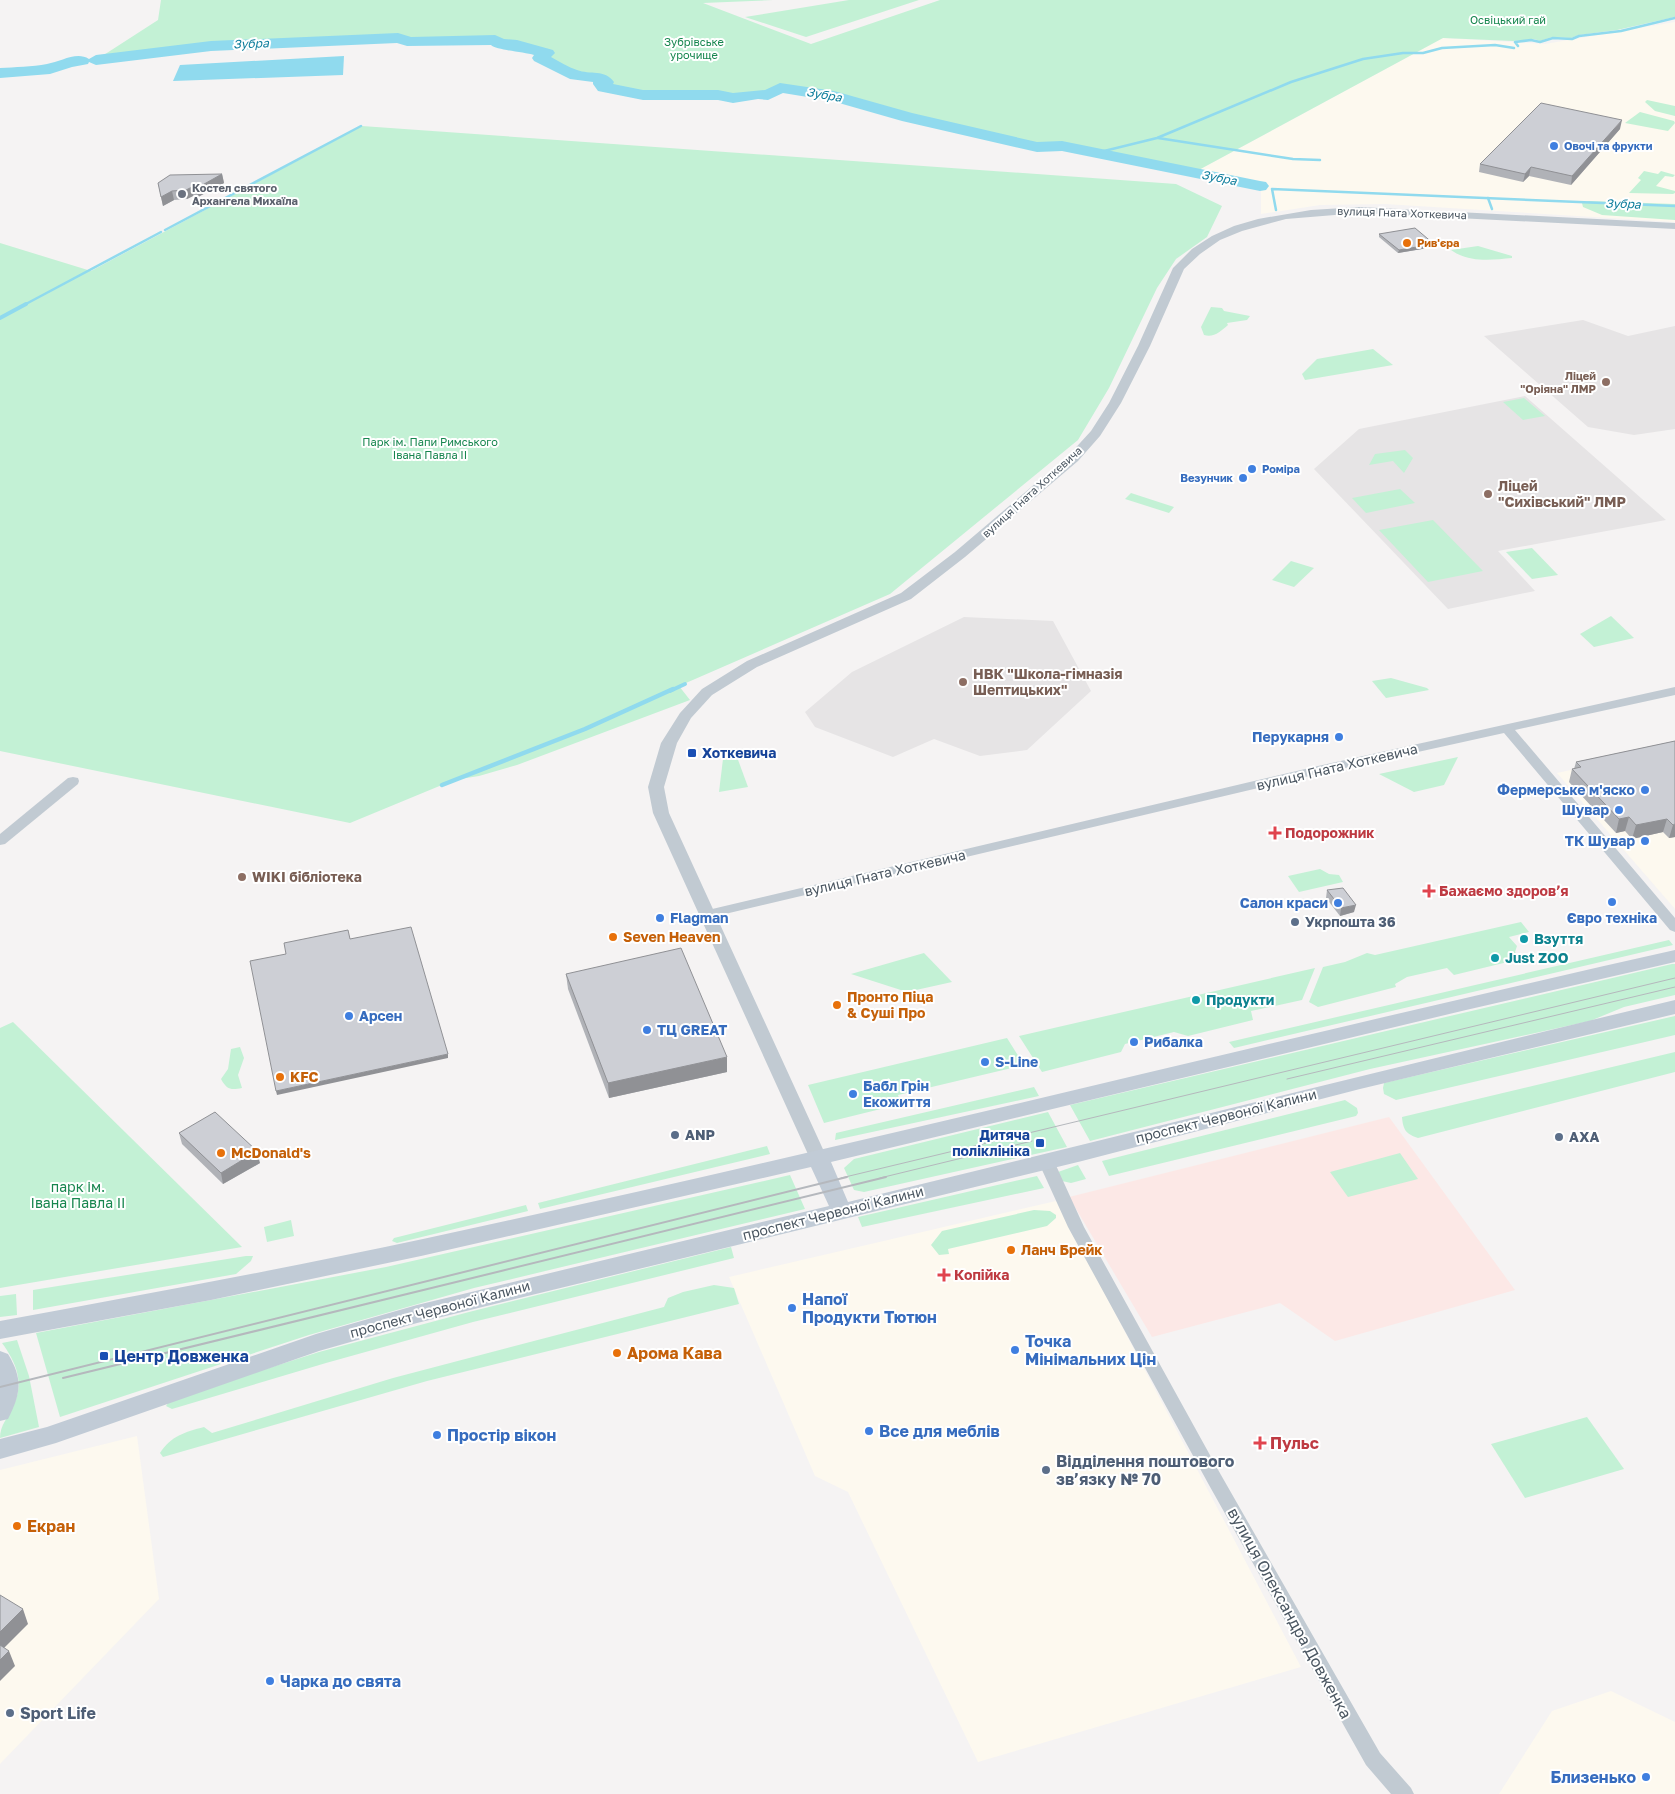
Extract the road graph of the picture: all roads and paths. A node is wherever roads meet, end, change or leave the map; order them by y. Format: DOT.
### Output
graph roads {
  1 [pos="1675,226"];
  2 [pos="1675,691"];
  3 [pos="1506,727"];
  4 [pos="73,781"];
  5 [pos="0,841"];
  6 [pos="708,914"];
  7 [pos="1675,927"];
  8 [pos="1675,956"];
  9 [pos="1675,1007"];
  10 [pos="818,1158"];
  11 [pos="1046,1161"];
  12 [pos="842,1211"];
  13 [pos="0,1330"];
  14 [pos="0,1360"];
  15 [pos="0,1412"];
  16 [pos="0,1449"];
  17 [pos="1404,1794"];
  1 -- 6 [label="street, вулиця Гната Хоткевича"];
  2 -- 3 [label="street, вулиця Гната Хоткевича"];
  3 -- 6 [label="street, вулиця Гната Хоткевича"];
  3 -- 7 [label="street"];
  4 -- 5 [label="street"];
  6 -- 10 [label="street, вулиця Гната Хоткевича"];
  8 -- 10 [label="main road"];
  9 -- 11 [label="main road, проспект Червоної Калини"];
  10 -- 12 [label="main road, вулиця Гната Хоткевича"];
  10 -- 13 [label="main road"];
  11 -- 12 [label="main road, проспект Червоної Калини"];
  11 -- 17 [label="street, вулиця Олександра Довженка"];
  12 -- 16 [label="main road, проспект Червоної Калини"];
  14 -- 15 [label="main road"];
}
